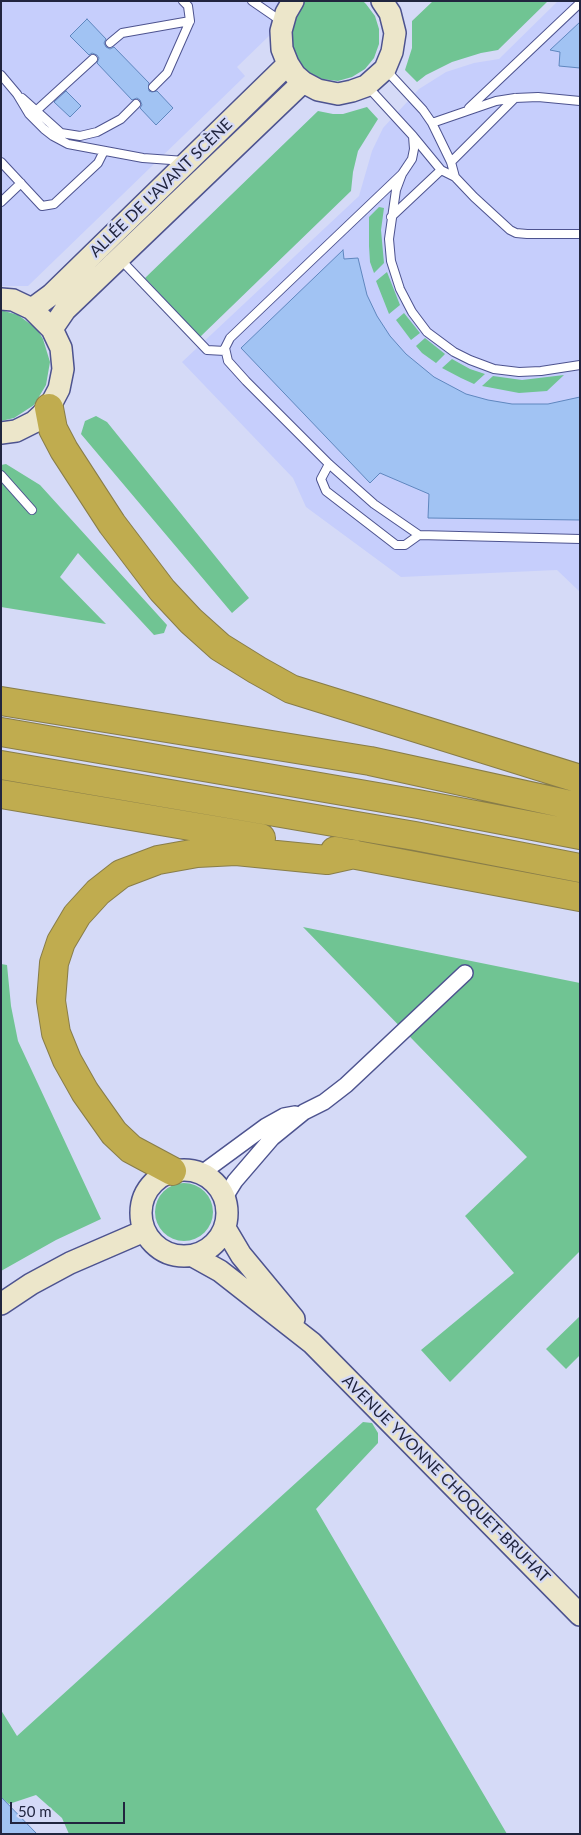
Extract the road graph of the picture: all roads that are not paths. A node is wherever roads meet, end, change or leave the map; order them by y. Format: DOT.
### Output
graph roads {
  1 [pos="183,1"];
  2 [pos="252,1"];
  3 [pos="293,1"];
  4 [pos="385,2"];
  5 [pos="580,3"];
  6 [pos="190,21"];
  7 [pos="282,22"];
  8 [pos="110,43"];
  9 [pos="93,59"];
  10 [pos="288,64"];
  11 [pos="385,69"];
  12 [pos="2,78"];
  13 [pos="304,82"];
  14 [pos="366,86"];
  15 [pos="153,87"];
  16 [pos="17,94"];
  17 [pos="515,98"];
  18 [pos="580,101"];
  19 [pos="136,104"];
  20 [pos="37,110"];
  21 [pos="466,110"];
  22 [pos="432,123"];
  23 [pos="413,136"];
  24 [pos="104,151"];
  25 [pos="187,161"];
  26 [pos="1,162"];
  27 [pos="451,162"];
  28 [pos="441,170"];
  29 [pos="402,174"];
  30 [pos="455,176"];
  31 [pos="21,183"];
  32 [pos="1,202"];
  33 [pos="391,217"];
  34 [pos="580,234"];
  35 [pos="120,258"];
  36 [pos="1,299"];
  37 [pos="32,309"];
  38 [pos="52,329"];
  39 [pos="225,352"];
  40 [pos="580,365"];
  41 [pos="49,408"];
  42 [pos="1,434"];
  43 [pos="329,464"];
  44 [pos="1,476"];
  45 [pos="32,510"];
  46 [pos="419,535"];
  47 [pos="580,539"];
  48 [pos="1,701"];
  49 [pos="1,732"];
  50 [pos="1,765"];
  51 [pos="580,779"];
  52 [pos="1,794"];
  53 [pos="580,807"];
  54 [pos="580,835"];
  55 [pos="354,854"];
  56 [pos="580,868"];
  57 [pos="580,897"];
  58 [pos="465,973"];
  59 [pos="304,1112"];
  60 [pos="172,1171"];
  61 [pos="202,1173"];
  62 [pos="225,1197"];
  63 [pos="225,1228"];
  64 [pos="144,1231"];
  65 [pos="193,1256"];
  66 [pos="1,1304"];
  67 [pos="312,1343"];
  68 [pos="580,1615"];
  1 -- 6 [label="lane"];
  2 -- 7 [label="lane"];
  3 -- 7 [label="street"];
  4 -- 11 [label="street"];
  5 -- 21 [label="lane"];
  6 -- 8 [label="lane"];
  6 -- 15 [label="lane"];
  7 -- 10 [label="street"];
  9 -- 20 [label="lane"];
  10 -- 13 [label="street"];
  10 -- 25 [label="street, ALLÉE DE L'AVANT SCÈNE"];
  11 -- 14 [label="street"];
  11 -- 22 [label="lane"];
  12 -- 16 [label="lane"];
  13 -- 14 [label="street"];
  13 -- 35 [label="street, ALLÉE DE L'AVANT SCÈNE"];
  14 -- 23 [label="lane"];
  16 -- 20 [label="lane"];
  16 -- 24 [label="lane"];
  17 -- 18 [label="lane"];
  17 -- 21 [label="lane"];
  17 -- 27 [label="lane"];
  19 -- 20 [label="lane"];
  21 -- 22 [label="lane"];
  22 -- 27 [label="lane"];
  23 -- 28 [label="lane"];
  23 -- 29 [label="lane"];
  24 -- 25 [label="lane"];
  24 -- 31 [label="lane"];
  25 -- 37 [label="street, ALLÉE DE L'AVANT SCÈNE"];
  26 -- 31 [label="lane"];
  27 -- 30 [label="lane"];
  28 -- 30 [label="lane"];
  28 -- 33 [label="lane"];
  29 -- 33 [label="lane"];
  29 -- 39 [label="lane"];
  30 -- 34 [label="lane"];
  31 -- 32 [label="lane"];
  33 -- 40 [label="lane"];
  35 -- 38 [label="street, ALLÉE DE L'AVANT SCÈNE"];
  35 -- 39 [label="lane"];
  36 -- 37 [label="street"];
  37 -- 38 [label="street"];
  38 -- 41 [label="street"];
  39 -- 43 [label="lane"];
  41 -- 42 [label="street"];
  41 -- 51 [label="highway"];
  43 -- 46 [label="lane"];
  43 -- 46 [label="lane"];
  44 -- 45 [label="lane"];
  46 -- 47 [label="lane"];
  48 -- 53 [label="highway"];
  49 -- 54 [label="highway"];
  50 -- 56 [label="highway"];
  52 -- 55 [label="highway"];
  55 -- 57 [label="highway"];
  55 -- 60 [label="highway"];
  58 -- 59 [label="street"];
  59 -- 61 [label="street"];
  59 -- 62 [label="street"];
  60 -- 61 [label="street"];
  60 -- 64 [label="street"];
  61 -- 62 [label="street"];
  62 -- 63 [label="street"];
  63 -- 65 [label="street"];
  63 -- 67 [label="street, AVENUE YVONNE CHOQUET-BRUHAT"];
  64 -- 65 [label="street"];
  64 -- 66 [label="street"];
  65 -- 67 [label="street, AVENUE YVONNE CHOQUET-BRUHAT"];
  67 -- 68 [label="street, AVENUE YVONNE CHOQUET-BRUHAT"];
}
